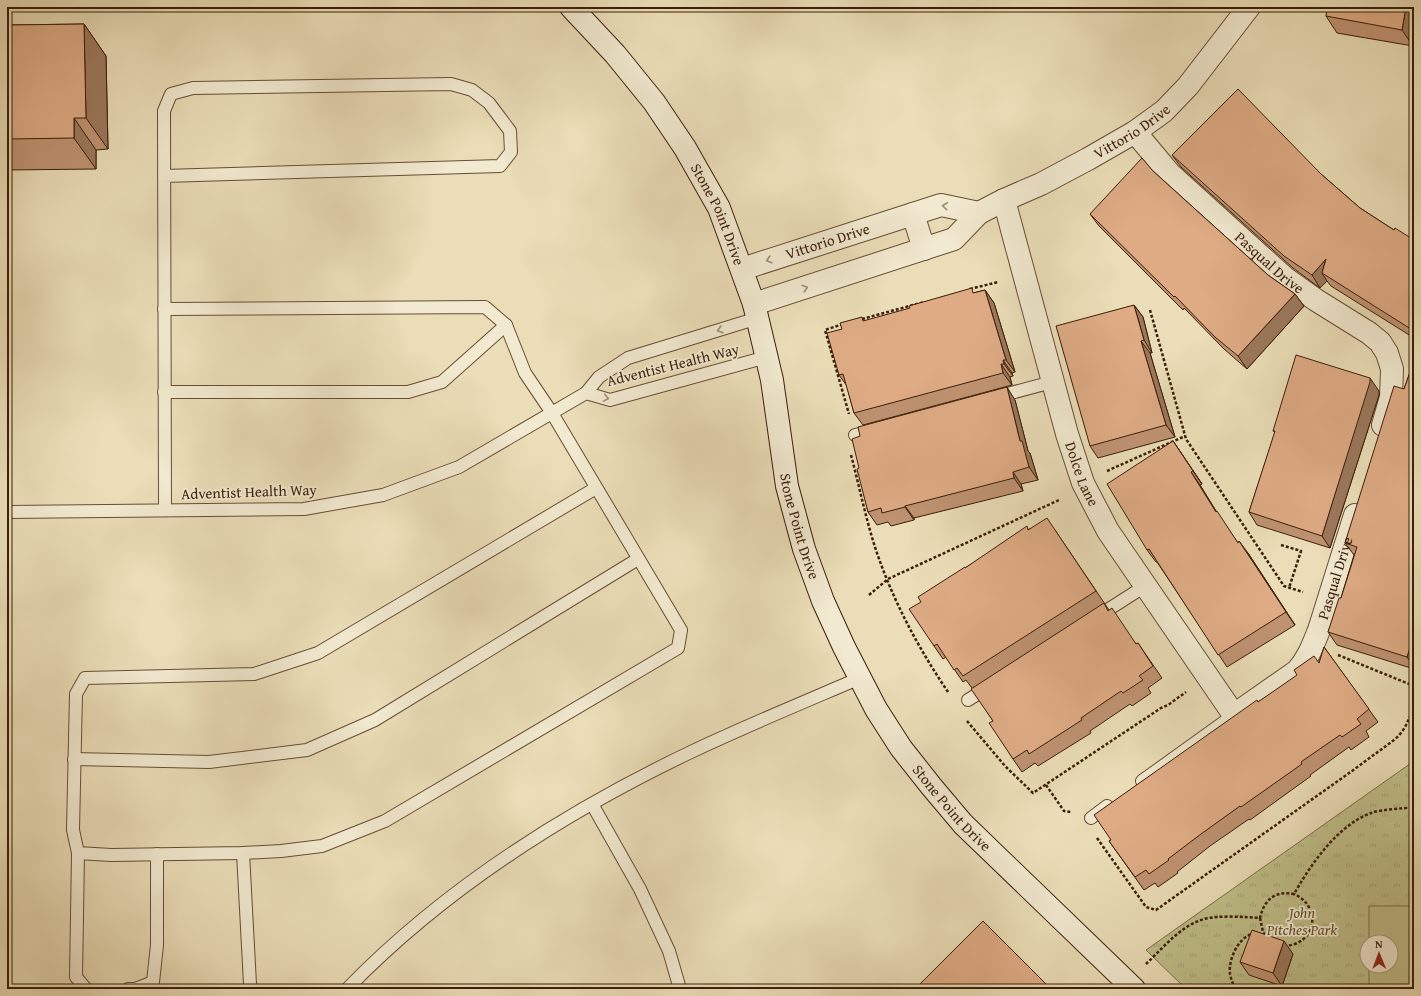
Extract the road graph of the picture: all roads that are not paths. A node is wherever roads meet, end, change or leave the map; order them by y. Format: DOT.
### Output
graph roads {
  1 [pos="571,7"];
  2 [pos="1249,7"];
  3 [pos="1135,132"];
  4 [pos="164,176"];
  5 [pos="1004,200"];
  6 [pos="979,213"];
  7 [pos="913,214"];
  8 [pos="924,249"];
  9 [pos="742,269"];
  10 [pos="164,309"];
  11 [pos="756,311"];
  12 [pos="506,325"];
  13 [pos="767,358"];
  14 [pos="1052,382"];
  15 [pos="164,392"];
  16 [pos="586,393"];
  17 [pos="983,401"];
  18 [pos="552,413"];
  19 [pos="885,427"];
  20 [pos="855,435"];
  21 [pos="1378,440"];
  22 [pos="596,488"];
  23 [pos="1362,493"];
  24 [pos="165,510"];
  25 [pos="7,512"];
  26 [pos="638,559"];
  27 [pos="1145,586"];
  28 [pos="1085,625"];
  29 [pos="860,678"];
  30 [pos="1001,679"];
  31 [pos="968,700"];
  32 [pos="1234,715"];
  33 [pos="74,759"];
  34 [pos="1134,787"];
  35 [pos="1116,800"];
  36 [pos="592,804"];
  37 [pos="1091,818"];
  38 [pos="78,852"];
  39 [pos="243,853"];
  40 [pos="157,854"];
  41 [pos="86,989"];
  42 [pos="128,989"];
  43 [pos="252,989"];
  44 [pos="347,989"];
  45 [pos="680,989"];
  46 [pos="1134,989"];
  1 -- 9 [label="street, Stone Point Drive"];
  2 -- 3 [label="street, Vittorio Drive"];
  3 -- 5 [label="street, Vittorio Drive"];
  3 -- 21 [label="street, Pasqual Drive"];
  4 -- 4 [label="lane"];
  4 -- 10 [label="lane"];
  5 -- 6 [label="street, Vittorio Drive"];
  5 -- 14 [label="street, Dolce Lane"];
  6 -- 7 [label="street, Vittorio Drive, one-way"];
  6 -- 8 [label="street, Vittorio Drive"];
  7 -- 8 [label="street"];
  7 -- 9 [label="street, Vittorio Drive, one-way"];
  11 -- 8 [label="street, Vittorio Drive, one-way"];
  9 -- 11 [label="street, Stone Point Drive"];
  10 -- 12 [label="lane"];
  10 -- 15 [label="lane"];
  11 -- 13 [label="street, Stone Point Drive"];
  11 -- 16 [label="lane, Adventist Health Way, one-way"];
  12 -- 15 [label="lane"];
  12 -- 18 [label="lane"];
  16 -- 13 [label="lane, Adventist Health Way, one-way"];
  13 -- 29 [label="street, Stone Point Drive"];
  14 -- 17 [label="lane"];
  14 -- 27 [label="street, Dolce Lane"];
  15 -- 24 [label="lane"];
  16 -- 18 [label="lane, Adventist Health Way"];
  18 -- 22 [label="lane"];
  18 -- 24 [label="lane, Adventist Health Way"];
  19 -- 20 [label="lane"];
  22 -- 26 [label="lane"];
  22 -- 33 [label="lane"];
  23 -- 32 [label="street, Pasqual Drive"];
  24 -- 25 [label="lane, Adventist Health Way"];
  26 -- 33 [label="lane"];
  26 -- 39 [label="lane"];
  27 -- 28 [label="lane"];
  27 -- 32 [label="street, Dolce Lane"];
  29 -- 36 [label="lane"];
  29 -- 46 [label="street, Stone Point Drive"];
  30 -- 31 [label="lane"];
  32 -- 34 [label="lane, Pasqual Drive"];
  33 -- 38 [label="lane"];
  35 -- 37 [label="lane"];
  36 -- 44 [label="lane"];
  36 -- 45 [label="lane"];
  38 -- 40 [label="lane"];
  38 -- 41 [label="lane"];
  39 -- 40 [label="lane"];
  39 -- 43 [label="lane"];
  40 -- 42 [label="lane"];
}
